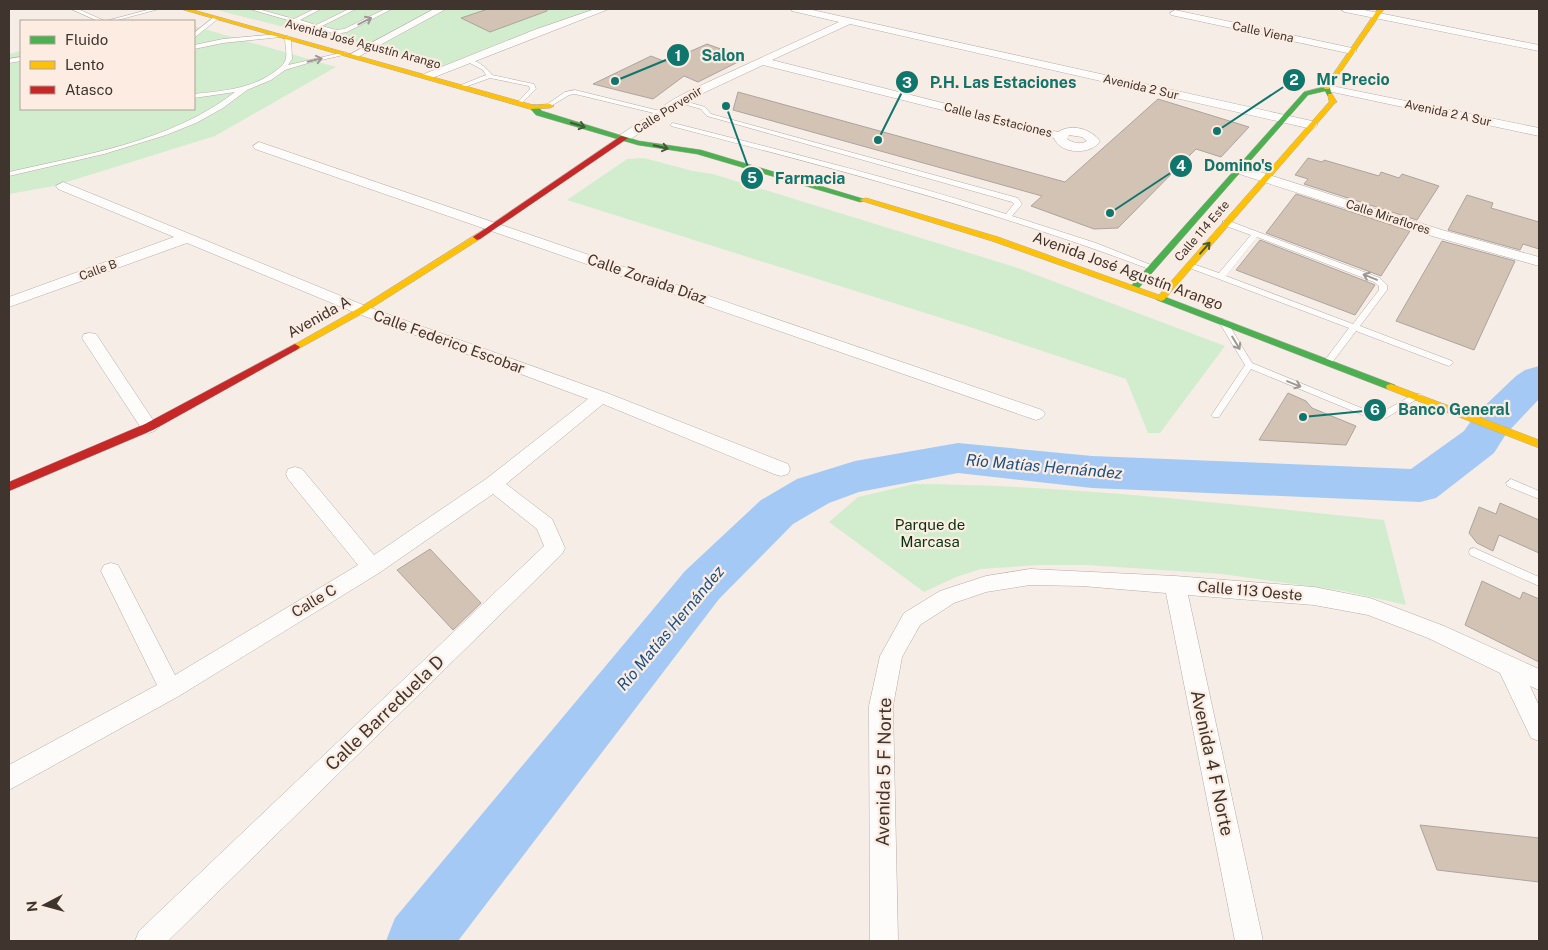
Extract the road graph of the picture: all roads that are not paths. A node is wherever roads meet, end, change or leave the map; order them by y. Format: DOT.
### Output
graph roads {
  1 [pos="74,9"];
  2 [pos="122,9"];
  3 [pos="156,9"];
  4 [pos="184,9"];
  5 [pos="253,9"];
  6 [pos="284,9"];
  7 [pos="318,9"];
  8 [pos="353,9"];
  9 [pos="389,9"];
  10 [pos="441,9"];
  11 [pos="604,9"];
  12 [pos="796,9"];
  13 [pos="1345,9"];
  14 [pos="1379,12"];
  15 [pos="1175,13"];
  16 [pos="134,15"];
  17 [pos="272,15"];
  18 [pos="216,18"];
  19 [pos="100,20"];
  20 [pos="113,20"];
  21 [pos="294,21"];
  22 [pos="849,21"];
  23 [pos="316,27"];
  24 [pos="195,37"];
  25 [pos="284,37"];
  26 [pos="195,38"];
  27 [pos="222,41"];
  28 [pos="195,47"];
  29 [pos="1539,48"];
  30 [pos="1352,51"];
  31 [pos="351,55"];
  32 [pos="468,60"];
  33 [pos="761,61"];
  34 [pos="283,69"];
  35 [pos="428,76"];
  36 [pos="490,76"];
  37 [pos="463,86"];
  38 [pos="245,88"];
  39 [pos="1327,88"];
  40 [pos="195,96"];
  41 [pos="678,101"];
  42 [pos="520,103"];
  43 [pos="549,105"];
  44 [pos="533,107"];
  45 [pos="662,113"];
  46 [pos="585,114"];
  47 [pos="1284,119"];
  48 [pos="621,124"];
  49 [pos="674,125"];
  50 [pos="1312,125"];
  51 [pos="649,131"];
  52 [pos="1539,132"];
  53 [pos="1060,136"];
  54 [pos="624,138"];
  55 [pos="258,146"];
  56 [pos="698,152"];
  57 [pos="1238,169"];
  58 [pos="9,174"];
  59 [pos="1266,178"];
  60 [pos="63,186"];
  61 [pos="1008,216"];
  62 [pos="1226,223"];
  63 [pos="494,226"];
  64 [pos="1256,234"];
  65 [pos="186,238"];
  66 [pos="1539,262"];
  67 [pos="1190,265"];
  68 [pos="1152,267"];
  69 [pos="1221,276"];
  70 [pos="1134,288"];
  71 [pos="1161,298"];
  72 [pos="9,302"];
  73 [pos="362,310"];
  74 [pos="1222,321"];
  75 [pos="1355,326"];
  76 [pos="90,338"];
  77 [pos="1328,362"];
  78 [pos="1449,362"];
  79 [pos="1249,365"];
  80 [pos="1417,396"];
  81 [pos="601,397"];
  82 [pos="1036,414"];
  83 [pos="1216,415"];
  84 [pos="149,427"];
  85 [pos="1539,444"];
  86 [pos="781,468"];
  87 [pos="295,474"];
  88 [pos="1511,483"];
  89 [pos="493,484"];
  90 [pos="9,487"];
  91 [pos="1539,495"];
  92 [pos="1474,552"];
  93 [pos="372,567"];
  94 [pos="111,571"];
  95 [pos="1539,582"];
  96 [pos="1175,584"];
  97 [pos="947,597"];
  98 [pos="1508,665"];
  99 [pos="1539,680"];
  100 [pos="171,689"];
  101 [pos="1539,730"];
  102 [pos="9,778"];
  103 [pos="149,941"];
  104 [pos="884,941"];
  105 [pos="1249,941"];
  1 -- 19 [label="lane"];
  2 -- 16 [label="lane"];
  3 -- 16 [label="lane"];
  4 -- 18 [label="street, Avenida José Agustín Arango"];
  5 -- 17 [label="lane"];
  6 -- 17 [label="lane"];
  7 -- 21 [label="lane"];
  8 -- 23 [label="lane"];
  23 -- 9 [label="lane, one-way"];
  10 -- 31 [label="street"];
  11 -- 32 [label="street"];
  12 -- 22 [label="street, Avenida 2 Sur"];
  13 -- 14 [label="street"];
  14 -- 29 [label="street"];
  14 -- 30 [label="street"];
  15 -- 30 [label="street, Calle Viena"];
  16 -- 20 [label="lane"];
  17 -- 21 [label="lane"];
  18 -- 24 [label="lane"];
  18 -- 25 [label="street, Avenida José Agustín Arango"];
  21 -- 23 [label="lane"];
  22 -- 33 [label="street, Calle Porvenir"];
  22 -- 47 [label="street, Avenida 2 Sur"];
  25 -- 27 [label="lane"];
  25 -- 31 [label="street, Avenida José Agustín Arango"];
  25 -- 34 [label="lane"];
  26 -- 27 [label="lane"];
  27 -- 28 [label="lane"];
  30 -- 39 [label="street"];
  34 -- 31 [label="lane, one-way"];
  31 -- 35 [label="street, Avenida José Agustín Arango"];
  32 -- 35 [label="street"];
  32 -- 36 [label="lane"];
  33 -- 41 [label="street, Calle Porvenir"];
  33 -- 53 [label="street, Calle las Estaciones"];
  34 -- 38 [label="lane"];
  35 -- 37 [label="street, Avenida José Agustín Arango"];
  36 -- 37 [label="lane"];
  36 -- 42 [label="lane"];
  37 -- 42 [label="street, Avenida José Agustín Arango"];
  38 -- 40 [label="lane"];
  38 -- 58 [label="lane"];
  39 -- 47 [label="street, Calle 114 Este"];
  39 -- 50 [label="street, Calle 114 Este"];
  39 -- 52 [label="street, Avenida 2 A Sur"];
  41 -- 45 [label="street, Calle Porvenir"];
  41 -- 61 [label="lane"];
  42 -- 44 [label="street, Avenida José Agustín Arango"];
  43 -- 44 [label="street, Avenida José Agustín Arango"];
  43 -- 45 [label="lane"];
  43 -- 46 [label="street, Avenida José Agustín Arango"];
  44 -- 54 [label="street, Avenida José Agustín Arango, one-way"];
  45 -- 51 [label="street, Calle Porvenir"];
  47 -- 50 [label="street, Avenida 2 Sur"];
  47 -- 57 [label="street, Calle 114 Este"];
  48 -- 51 [label="street, Avenida José Agustín Arango"];
  49 -- 61 [label="lane"];
  50 -- 59 [label="street, Calle 114 Este"];
  51 -- 54 [label="street, Calle Porvenir"];
  51 -- 56 [label="street, Avenida José Agustín Arango"];
  54 -- 56 [label="street, Avenida José Agustín Arango, one-way"];
  54 -- 63 [label="street, Avenida A"];
  55 -- 63 [label="street, Calle Zoraida Díaz"];
  56 -- 70 [label="street, Avenida José Agustín Arango"];
  57 -- 59 [label="street, Calle Miraflores"];
  57 -- 68 [label="street, Calle 114 Este"];
  59 -- 62 [label="street, Calle 114 Este"];
  59 -- 66 [label="street, Calle Miraflores"];
  60 -- 65 [label="street, Calle Federico Escobar"];
  61 -- 68 [label="lane"];
  62 -- 64 [label="lane"];
  67 -- 62 [label="street, Calle 114 Este, one-way"];
  63 -- 73 [label="street, Avenida A"];
  63 -- 82 [label="street, Calle Zoraida Díaz"];
  64 -- 69 [label="lane"];
  75 -- 64 [label="lane, one-way"];
  65 -- 72 [label="street, Calle B"];
  65 -- 73 [label="street, Calle Federico Escobar"];
  67 -- 69 [label="lane"];
  67 -- 71 [label="street, Calle 114 Este"];
  68 -- 70 [label="street, Calle 114 Este"];
  69 -- 75 [label="lane"];
  70 -- 71 [label="street, Avenida José Agustín Arango"];
  71 -- 74 [label="street, Avenida José Agustín Arango"];
  73 -- 81 [label="street, Calle Federico Escobar"];
  73 -- 84 [label="street, Avenida A"];
  74 -- 77 [label="street, Avenida José Agustín Arango"];
  74 -- 79 [label="lane, one-way"];
  75 -- 77 [label="lane"];
  75 -- 78 [label="lane"];
  76 -- 84 [label="street"];
  77 -- 80 [label="street, Avenida José Agustín Arango"];
  79 -- 80 [label="lane, one-way"];
  79 -- 83 [label="lane"];
  80 -- 85 [label="street, Avenida José Agustín Arango"];
  81 -- 86 [label="street, Calle Federico Escobar"];
  81 -- 89 [label="street, Calle C"];
  84 -- 90 [label="street, Avenida A"];
  87 -- 93 [label="street"];
  88 -- 91 [label="lane"];
  89 -- 93 [label="street, Calle C"];
  89 -- 103 [label="street, Calle Barreduela D"];
  92 -- 95 [label="lane"];
  93 -- 100 [label="street, Calle C"];
  94 -- 100 [label="street"];
  96 -- 97 [label="street, Calle 113 Oeste"];
  96 -- 98 [label="street, Calle 113 Oeste"];
  96 -- 105 [label="street, Avenida 4 F Norte"];
  97 -- 104 [label="street, Avenida 5 F Norte"];
  98 -- 99 [label="street, Calle 113 Oeste"];
  98 -- 101 [label="street"];
  100 -- 102 [label="street, Calle C"];
}
